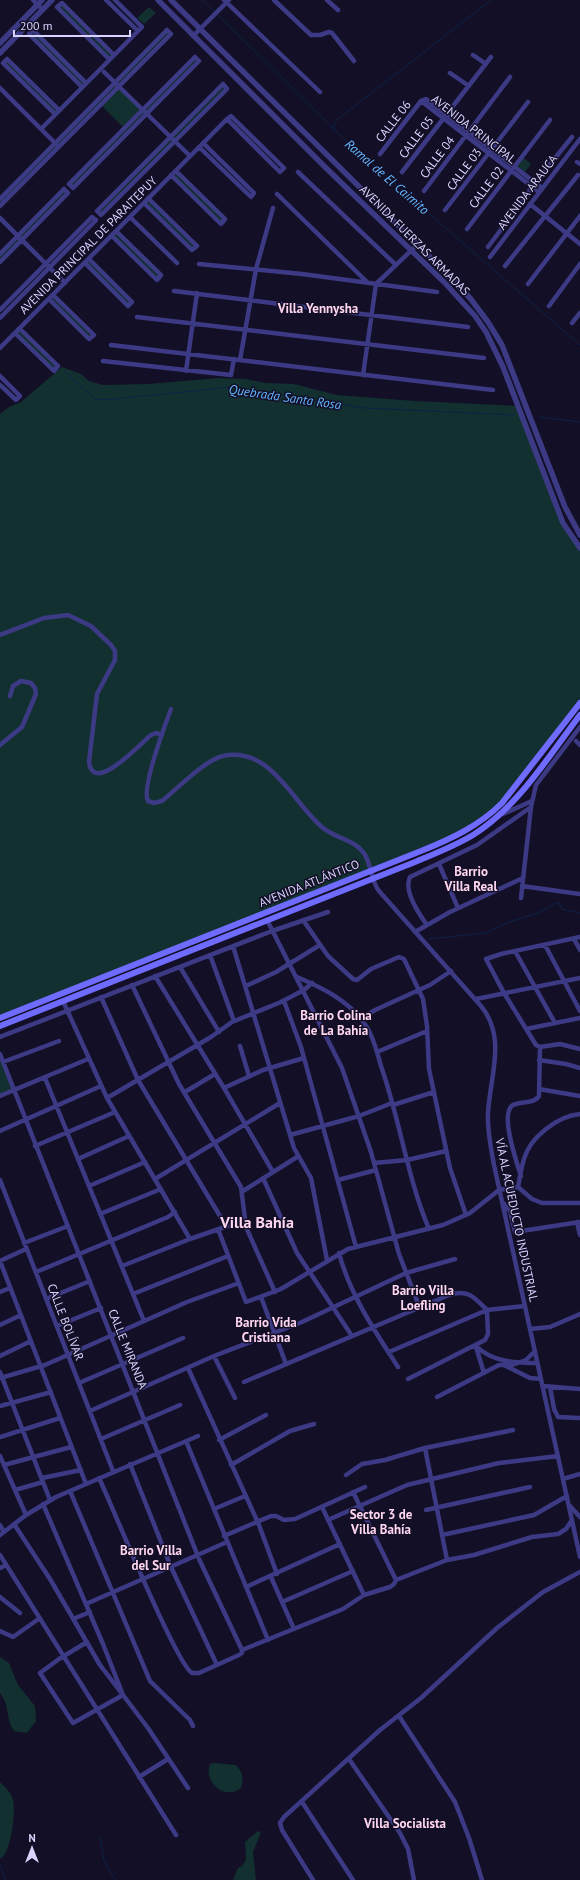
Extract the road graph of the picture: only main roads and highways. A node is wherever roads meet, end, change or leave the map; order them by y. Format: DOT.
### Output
graph roads {
  1 [pos="580,703"];
  2 [pos="580,715"];
  3 [pos="0,1018"];
  4 [pos="0,1026"];
  1 -- 3 [label="main road, AVENIDA ATLÁNTICO"];
  2 -- 4 [label="main road, AVENIDA ATLÁNTICO"];
}
